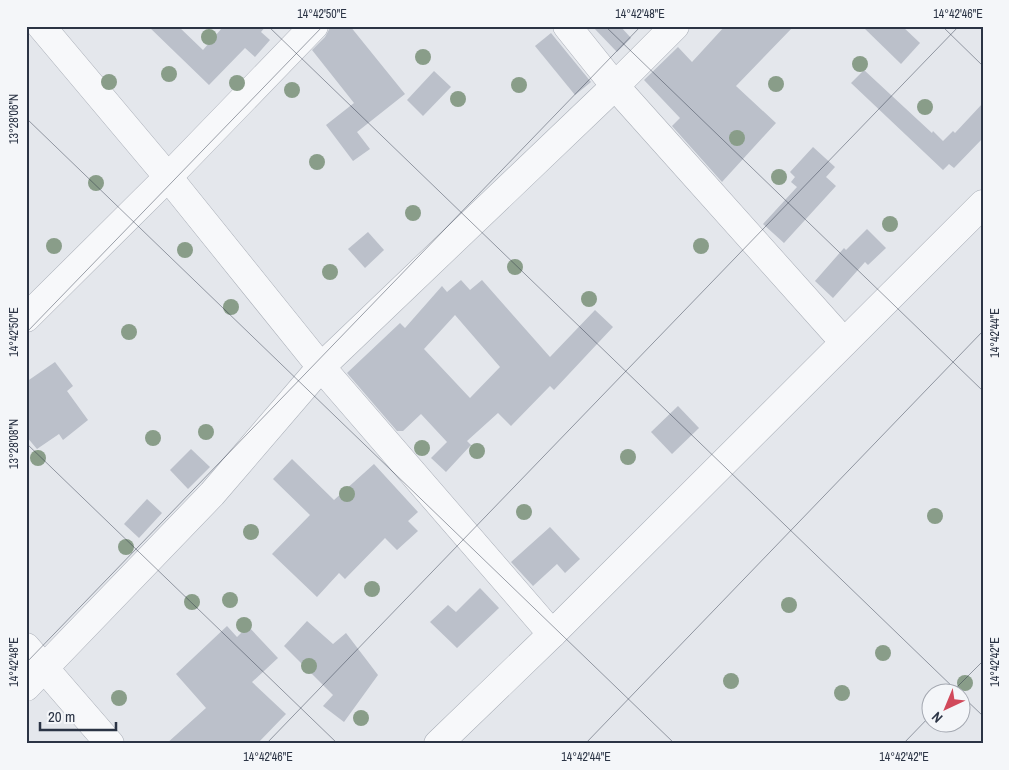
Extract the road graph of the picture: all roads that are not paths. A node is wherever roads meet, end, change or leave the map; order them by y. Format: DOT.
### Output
graph roads {
  1 [pos="41,26"];
  2 [pos="314,26"];
  3 [pos="567,26"];
  4 [pos="674,26"];
  5 [pos="615,86"];
  6 [pos="168,177"];
  7 [pos="983,204"];
  8 [pos="26,318"];
  9 [pos="844,342"];
  10 [pos="321,367"];
  11 [pos="552,634"];
  12 [pos="26,647"];
  13 [pos="35,677"];
  14 [pos="110,744"];
  15 [pos="438,744"];
  1 -- 6 [label="street"];
  2 -- 6 [label="street"];
  3 -- 5 [label="street"];
  4 -- 5 [label="street"];
  5 -- 9 [label="street"];
  5 -- 10 [label="street"];
  6 -- 8 [label="street"];
  6 -- 10 [label="street"];
  7 -- 9 [label="street"];
  9 -- 11 [label="street"];
  10 -- 11 [label="street"];
  10 -- 13 [label="street"];
  11 -- 15 [label="street"];
  12 -- 13 [label="street"];
  13 -- 14 [label="street"];
}
